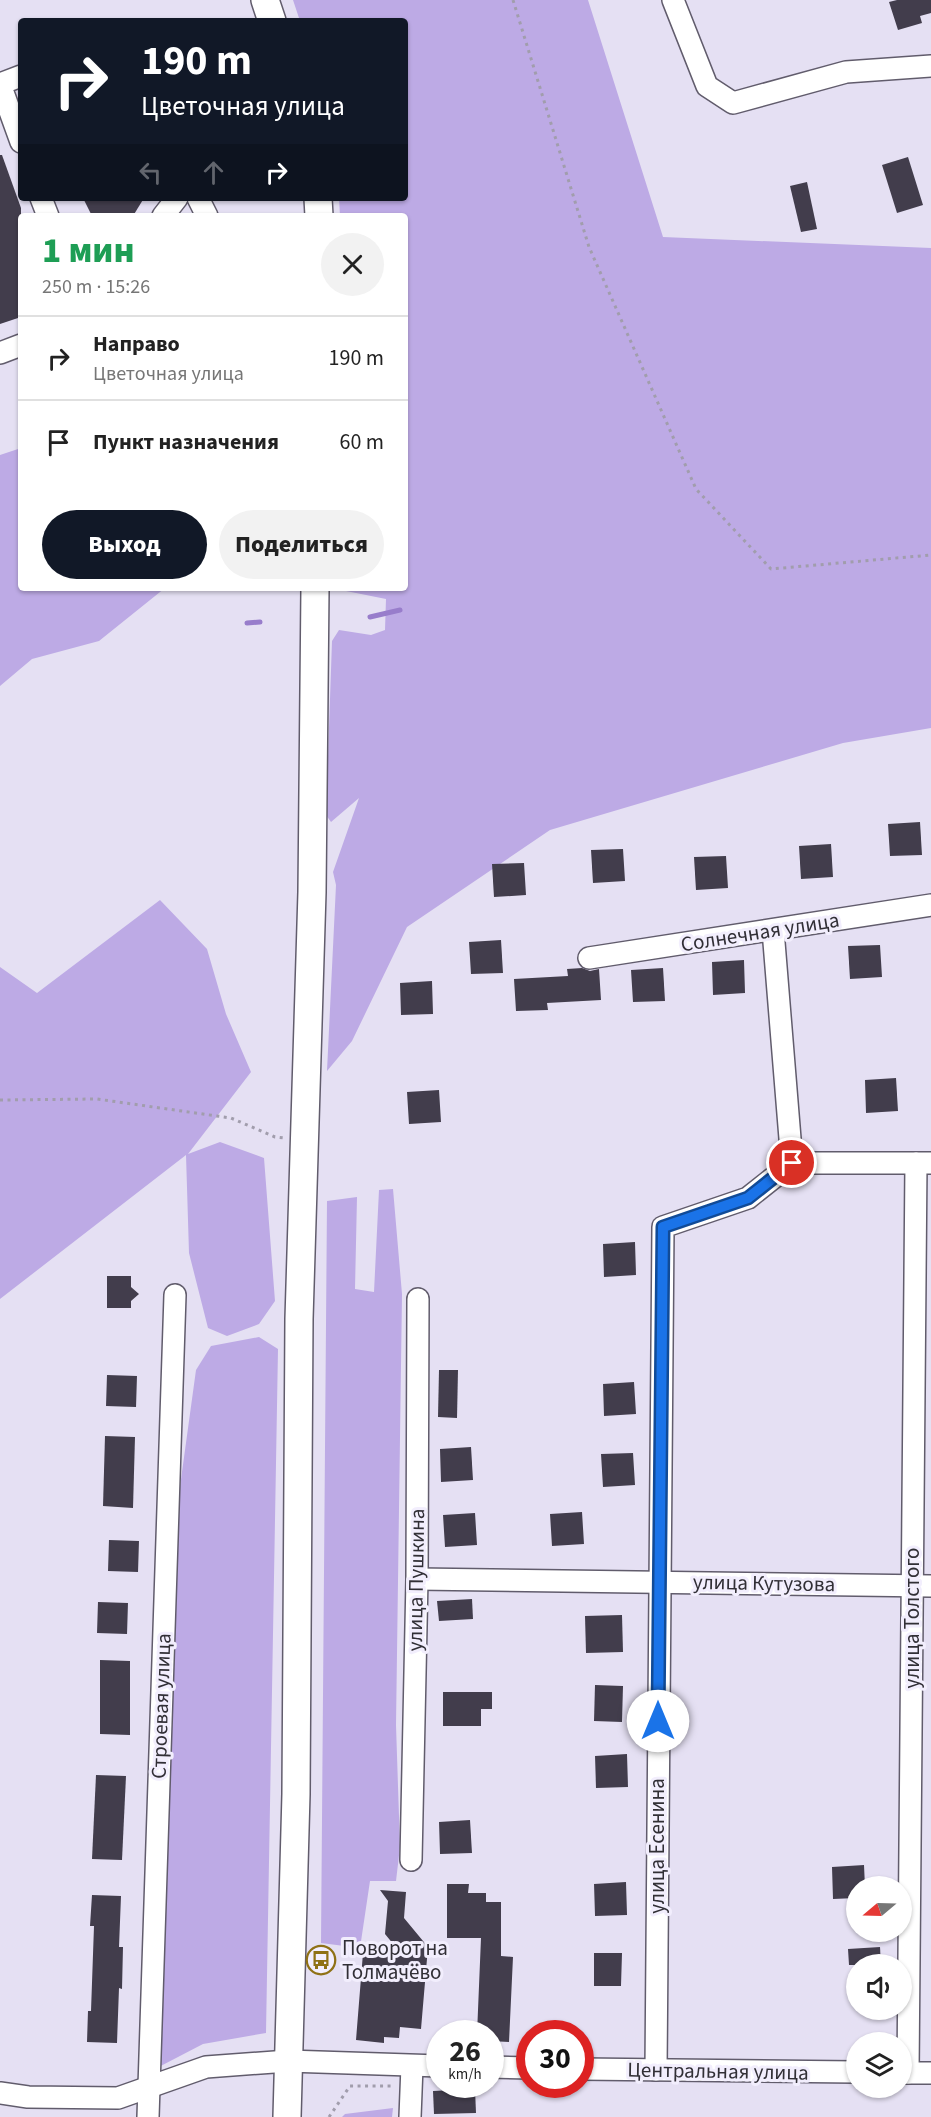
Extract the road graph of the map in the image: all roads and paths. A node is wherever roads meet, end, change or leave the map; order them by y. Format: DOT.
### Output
graph roads {
  1 [pos="265,0"];
  2 [pos="513,0"];
  3 [pos="673,0"];
  4 [pos="271,18"];
  5 [pos="931,66"];
  6 [pos="18,77"];
  7 [pos="0,84"];
  8 [pos="18,134"];
  9 [pos="18,346"];
  10 [pos="0,353"];
  11 [pos="931,555"];
  12 [pos="315,591"];
  13 [pos="931,905"];
  14 [pos="773,930"];
  15 [pos="589,958"];
  16 [pos="0,1100"];
  17 [pos="303,1141"];
  18 [pos="792,1163"];
  19 [pos="924,1163"];
  20 [pos="175,1295"];
  21 [pos="418,1299"];
  22 [pos="417,1578"];
  23 [pos="660,1581"];
  24 [pos="921,1586"];
  25 [pos="411,1860"];
  26 [pos="906,2032"];
  27 [pos="288,2061"];
  28 [pos="594,2069"];
  29 [pos="656,2070"];
  30 [pos="426,2071"];
  31 [pos="846,2072"];
  32 [pos="912,2073"];
  33 [pos="931,2073"];
  34 [pos="411,2076"];
  35 [pos="148,2088"];
  36 [pos="0,2093"];
  37 [pos="148,2117"];
  38 [pos="287,2117"];
  39 [pos="329,2117"];
  40 [pos="410,2117"];
  1 -- 4 [label="main road"];
  2 -- 11 [label="path"];
  3 -- 5 [label="street"];
  6 -- 7 [label="street"];
  7 -- 8 [label="street"];
  9 -- 10 [label="street"];
  12 -- 17 [label="main road"];
  13 -- 14 [label="street, Солнечная улица"];
  14 -- 15 [label="street, Солнечная улица"];
  14 -- 18 [label="street"];
  16 -- 17 [label="path"];
  17 -- 27 [label="main road"];
  18 -- 19 [label="street"];
  18 -- 23 [label="street, улица Есенина"];
  19 -- 24 [label="street, улица Толстого"];
  20 -- 35 [label="street, Строевая улица"];
  21 -- 22 [label="street, улица Пушкина"];
  22 -- 23 [label="street, улица Кутузова"];
  22 -- 25 [label="street, улица Пушкина"];
  23 -- 24 [label="street, улица Кутузова"];
  23 -- 29 [label="street, улица Есенина"];
  24 -- 26 [label="street, улица Толстого"];
  27 -- 34 [label="street"];
  27 -- 35 [label="street"];
  27 -- 38 [label="main road"];
  28 -- 29 [label="street, Центральная улица"];
  29 -- 31 [label="street, Центральная улица"];
  30 -- 34 [label="street"];
  32 -- 33 [label="street"];
  34 -- 39 [label="path"];
  34 -- 40 [label="street"];
  35 -- 36 [label="street"];
  35 -- 37 [label="street, Строевая улица"];
}
